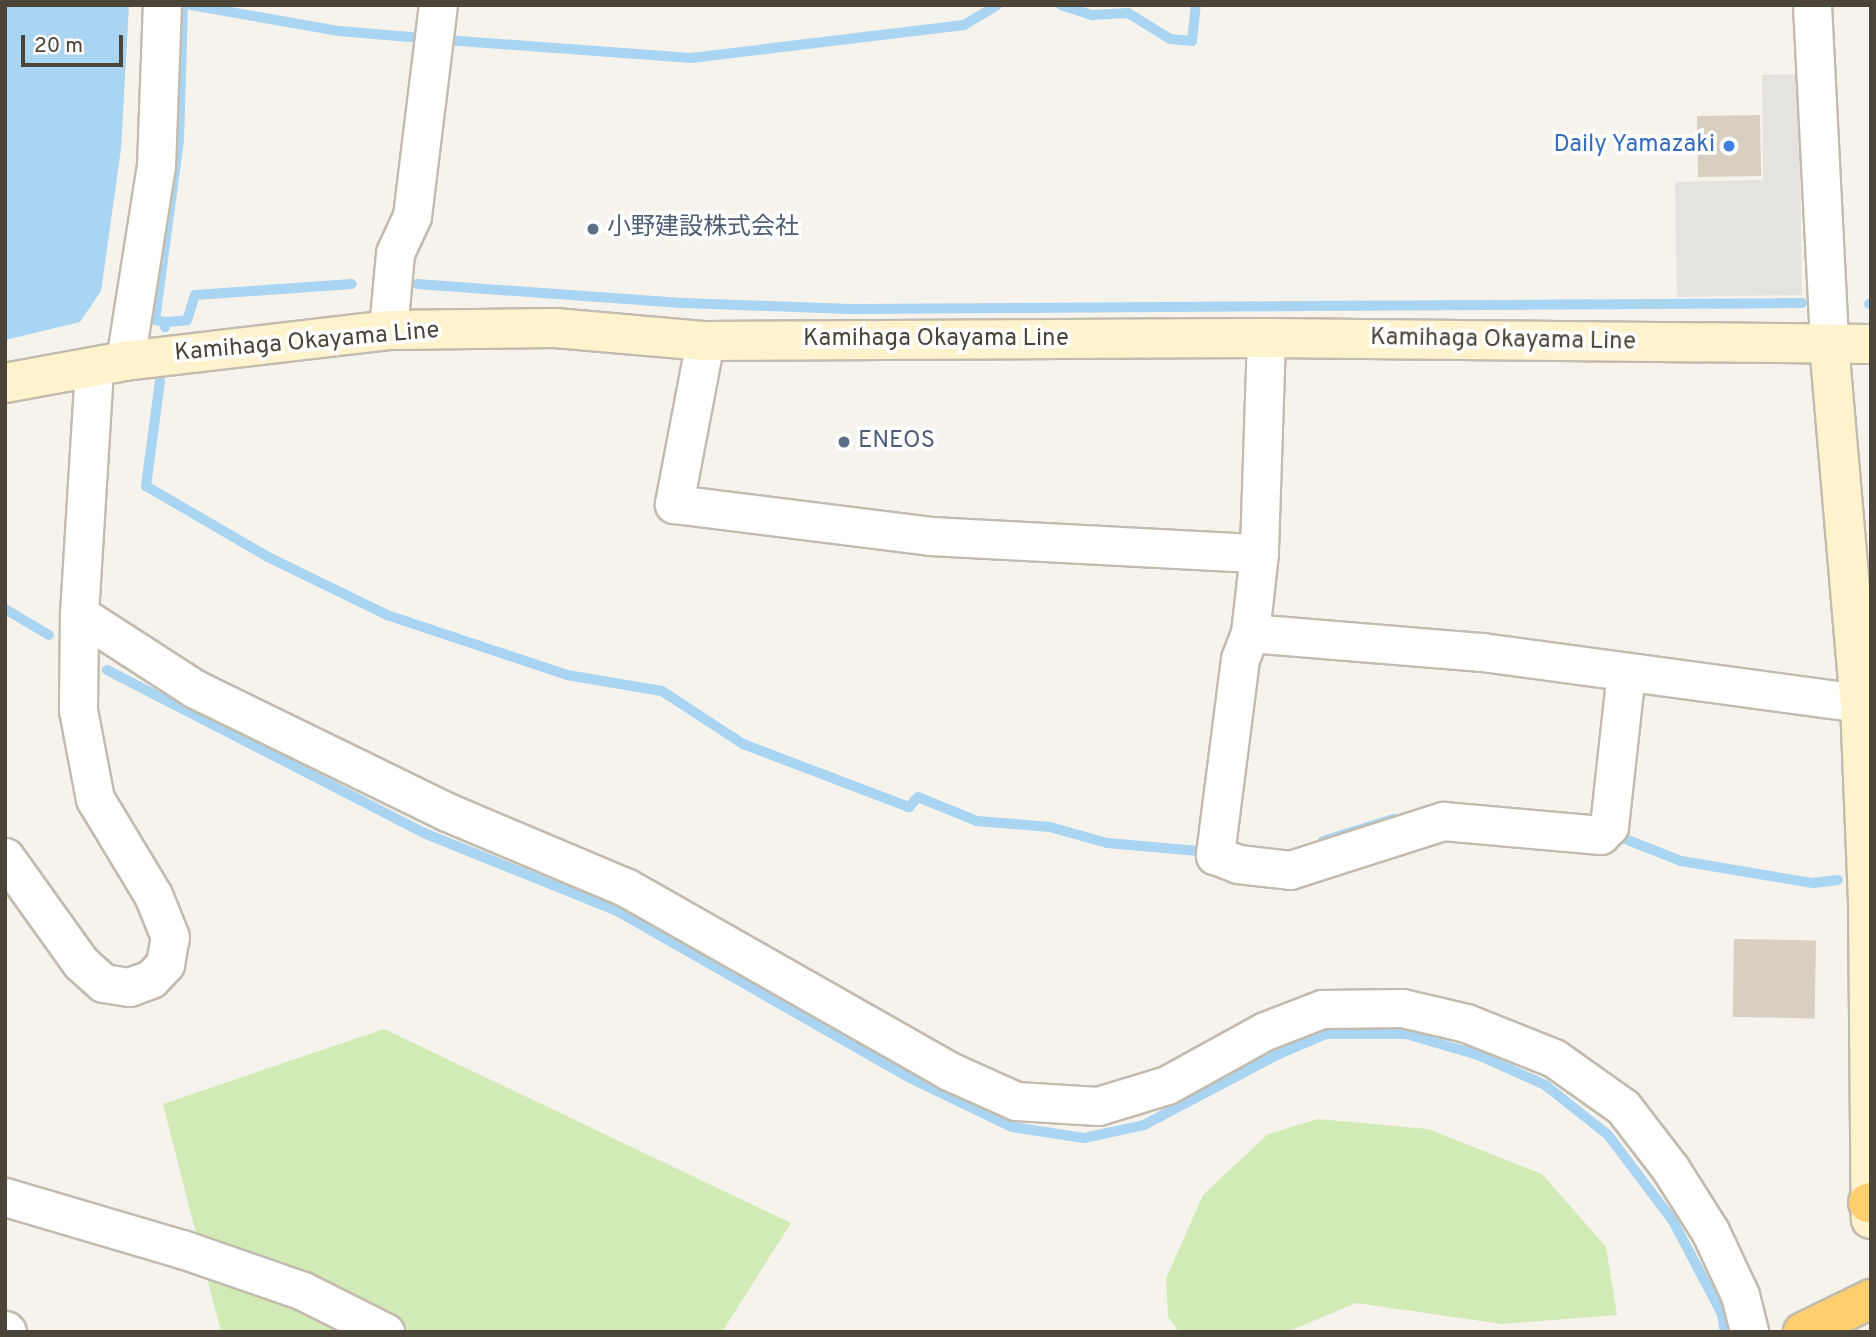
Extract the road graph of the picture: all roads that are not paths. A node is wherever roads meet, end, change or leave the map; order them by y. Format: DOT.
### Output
graph roads {
  1 [pos="162,5"];
  2 [pos="438,5"];
  3 [pos="1812,5"];
  4 [pos="388,331"];
  5 [pos="1266,338"];
  6 [pos="705,341"];
  7 [pos="1829,344"];
  8 [pos="1871,344"];
  9 [pos="109,364"];
  10 [pos="5,383"];
  11 [pos="1259,553"];
  12 [pos="79,614"];
  13 [pos="1250,633"];
  14 [pos="1626,672"];
  15 [pos="1860,703"];
  16 [pos="5,857"];
  17 [pos="1869,903"];
  18 [pos="5,1197"];
  19 [pos="1870,1208"];
  20 [pos="1871,1299"];
  21 [pos="386,1332"];
  22 [pos="1749,1332"];
  23 [pos="1803,1332"];
  1 -- 9 [label="street"];
  2 -- 4 [label="street"];
  3 -- 7 [label="street"];
  4 -- 6 [label="main road, Kamihaga Okayama Line"];
  4 -- 9 [label="main road, Kamihaga Okayama Line"];
  5 -- 6 [label="main road, Kamihaga Okayama Line"];
  5 -- 7 [label="main road, Kamihaga Okayama Line"];
  5 -- 11 [label="street"];
  6 -- 11 [label="street"];
  7 -- 8 [label="main road, Kamihaga Okayama Line"];
  7 -- 15 [label="main road"];
  9 -- 10 [label="main road, Kamihaga Okayama Line"];
  9 -- 12 [label="street"];
  11 -- 13 [label="street"];
  12 -- 16 [label="street"];
  12 -- 22 [label="street"];
  13 -- 14 [label="street"];
  13 -- 14 [label="street"];
  14 -- 15 [label="street"];
  15 -- 17 [label="main road"];
  17 -- 19 [label="main road"];
  18 -- 21 [label="street"];
  20 -- 23 [label="highway"];
}
